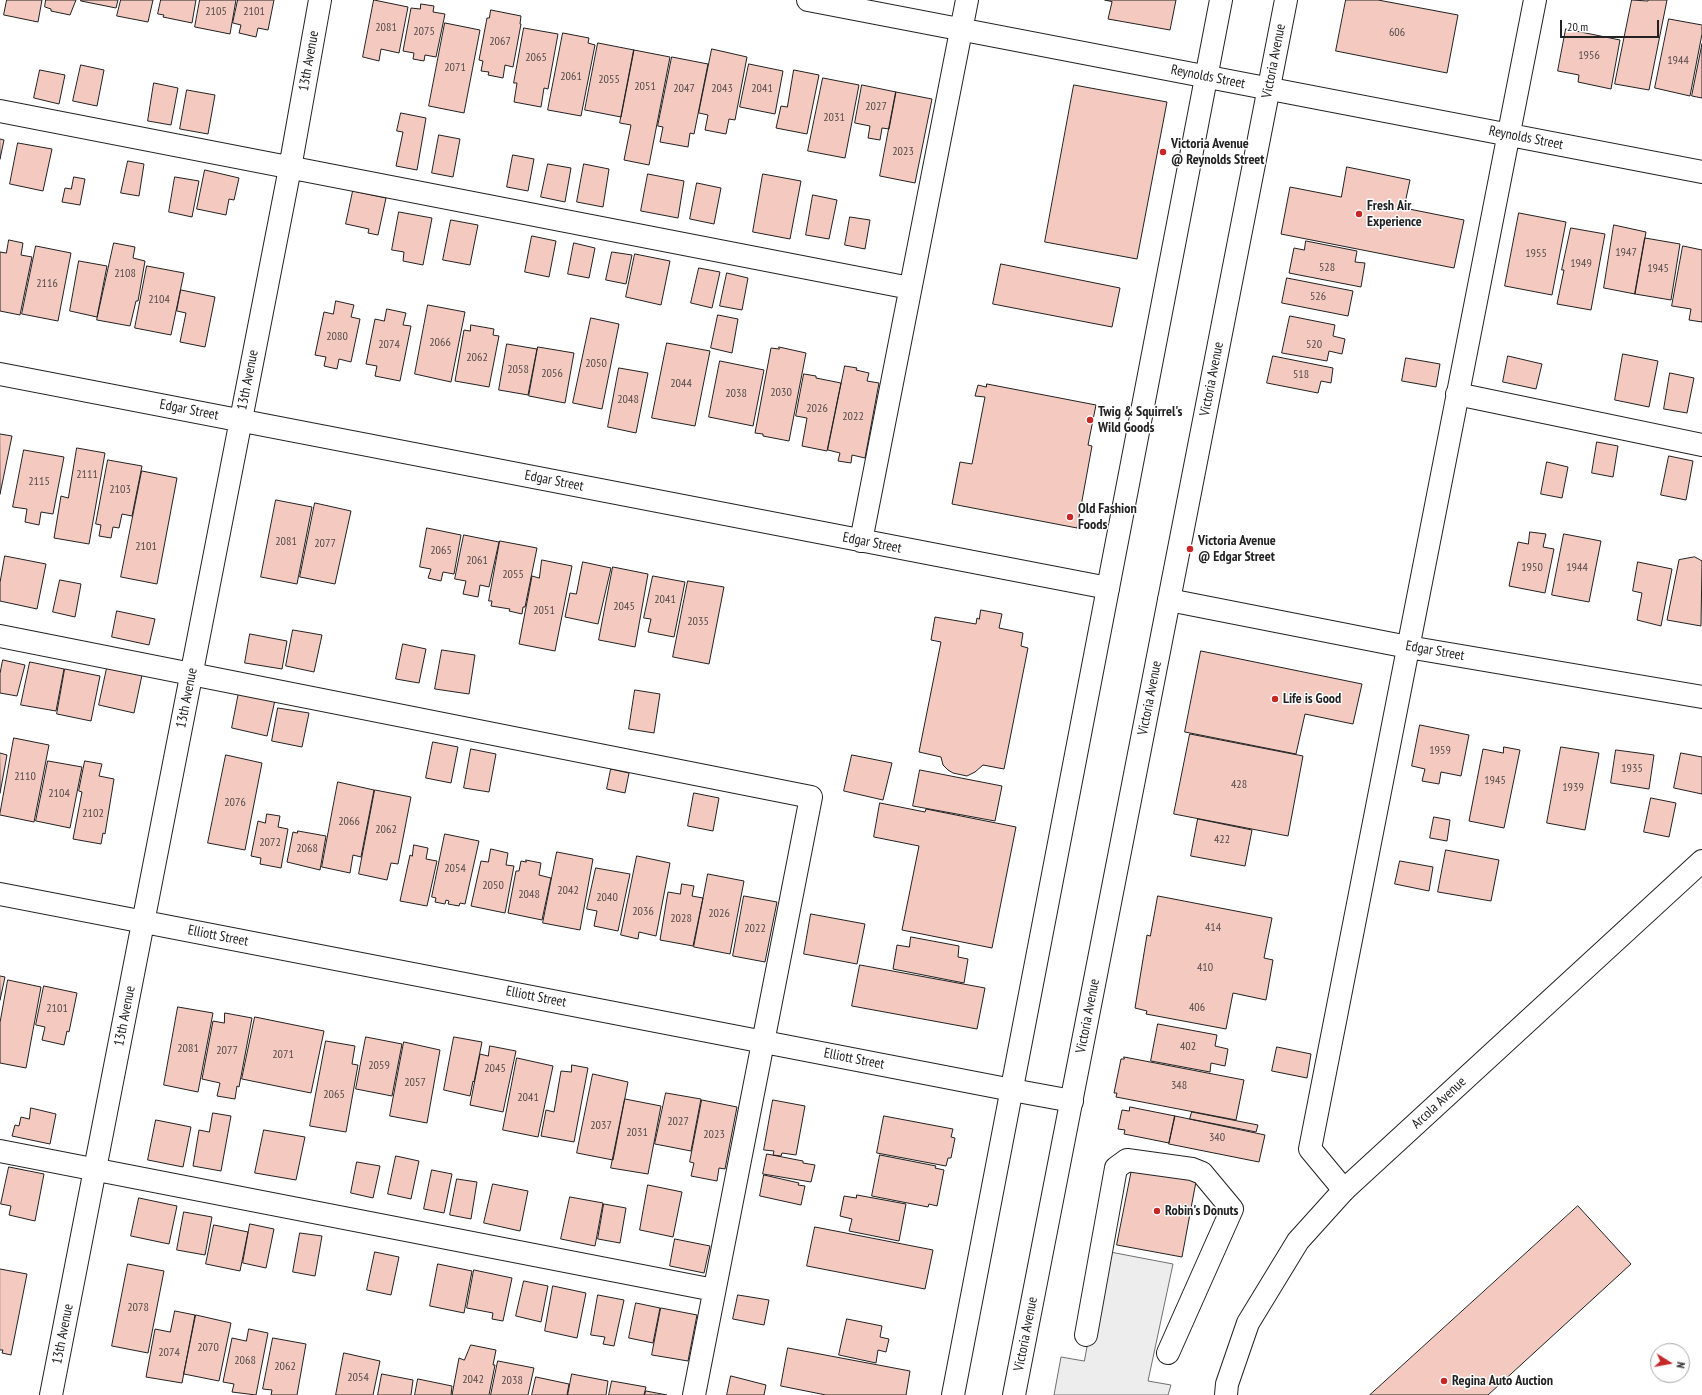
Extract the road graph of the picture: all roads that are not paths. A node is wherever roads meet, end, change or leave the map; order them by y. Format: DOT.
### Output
graph roads {
  1 [pos="320,0"];
  2 [pos="808,0"];
  3 [pos="967,0"];
  4 [pos="1221,0"];
  5 [pos="1286,0"];
  6 [pos="1535,0"];
  7 [pos="962,30"];
  8 [pos="1206,76"];
  9 [pos="1268,88"];
  10 [pos="0,111"];
  11 [pos="1510,135"];
  12 [pos="290,168"];
  13 [pos="1702,172"];
  14 [pos="910,288"];
  15 [pos="0,374"];
  16 [pos="1457,394"];
  17 [pos="241,420"];
  18 [pos="1702,445"];
  19 [pos="861,540"];
  20 [pos="1108,588"];
  21 [pos="1169,600"];
  22 [pos="0,636"];
  23 [pos="1408,646"];
  24 [pos="191,674"];
  25 [pos="1702,697"];
  26 [pos="1702,861"];
  27 [pos="0,894"];
  28 [pos="143,922"];
  29 [pos="763,1041"];
  30 [pos="1012,1090"];
  31 [pos="1072,1101"];
  32 [pos="0,1151"];
  33 [pos="95,1169"];
  34 [pos="1344,1190"];
  35 [pos="714,1290"];
  36 [pos="1086,1335"];
  37 [pos="1168,1353"];
  38 [pos="1225,1391"];
  39 [pos="51,1395"];
  40 [pos="694,1395"];
  41 [pos="953,1395"];
  42 [pos="1014,1395"];
  1 -- 12 [label="street, 13th Avenue"];
  2 -- 7 [label="street, Reynolds Street"];
  3 -- 7 [label="street"];
  4 -- 8 [label="street"];
  5 -- 9 [label="street, Victoria Avenue"];
  6 -- 11 [label="street"];
  7 -- 8 [label="street, Reynolds Street"];
  7 -- 14 [label="street"];
  8 -- 9 [label="street, Reynolds Street"];
  8 -- 20 [label="street"];
  9 -- 11 [label="street, Reynolds Street"];
  9 -- 21 [label="street, Victoria Avenue"];
  10 -- 12 [label="street"];
  11 -- 13 [label="street, Reynolds Street"];
  11 -- 16 [label="street"];
  12 -- 14 [label="street"];
  12 -- 17 [label="street, 13th Avenue"];
  14 -- 19 [label="street"];
  15 -- 17 [label="street, Edgar Street"];
  16 -- 18 [label="street"];
  16 -- 23 [label="street"];
  17 -- 19 [label="street, Edgar Street"];
  17 -- 24 [label="street, 13th Avenue"];
  19 -- 20 [label="street, Edgar Street"];
  20 -- 30 [label="street"];
  21 -- 23 [label="street, Edgar Street"];
  21 -- 31 [label="street, Victoria Avenue"];
  22 -- 24 [label="street"];
  23 -- 25 [label="street, Edgar Street"];
  23 -- 34 [label="street"];
  24 -- 28 [label="street, 13th Avenue"];
  24 -- 29 [label="street"];
  26 -- 34 [label="street, Arcola Avenue"];
  27 -- 28 [label="street, Elliott Street"];
  28 -- 29 [label="street, Elliott Street"];
  28 -- 33 [label="street, 13th Avenue"];
  29 -- 30 [label="street, Elliott Street"];
  29 -- 35 [label="street"];
  30 -- 31 [label="street, Elliott Street"];
  30 -- 41 [label="street"];
  31 -- 42 [label="street, Victoria Avenue"];
  32 -- 33 [label="street"];
  33 -- 35 [label="street"];
  33 -- 39 [label="street, 13th Avenue"];
  34 -- 38 [label="street, Arcola Avenue"];
  35 -- 40 [label="street"];
  36 -- 37 [label="street"];
}
